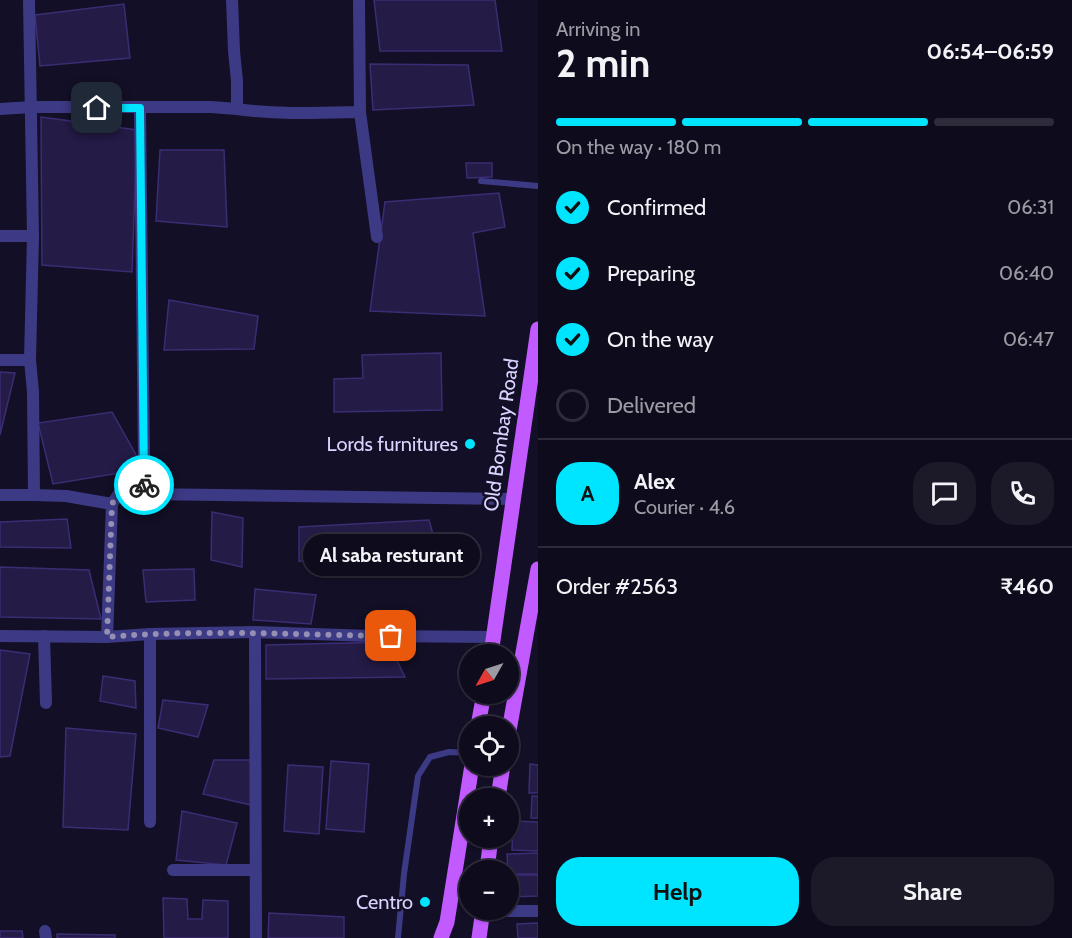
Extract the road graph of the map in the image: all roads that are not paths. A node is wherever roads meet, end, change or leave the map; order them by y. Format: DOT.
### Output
graph roads {
  1 [pos="29,0"];
  2 [pos="231,0"];
  3 [pos="359,0"];
  4 [pos="32,107"];
  5 [pos="140,108"];
  6 [pos="0,109"];
  7 [pos="237,109"];
  8 [pos="360,112"];
  9 [pos="481,181"];
  10 [pos="538,186"];
  11 [pos="0,236"];
  12 [pos="33,236"];
  13 [pos="377,237"];
  14 [pos="538,329"];
  15 [pos="0,360"];
  16 [pos="30,360"];
  17 [pos="143,494"];
  18 [pos="0,495"];
  19 [pos="34,495"];
  20 [pos="513,499"];
  21 [pos="112,504"];
  22 [pos="538,569"];
  23 [pos="537,585"];
  24 [pos="255,632"];
  25 [pos="150,633"];
  26 [pos="0,636"];
  27 [pos="44,636"];
  28 [pos="107,637"];
  29 [pos="494,637"];
  30 [pos="493,644"];
  31 [pos="46,702"];
  32 [pos="512,716"];
  33 [pos="459,752"];
  34 [pos="470,776"];
  35 [pos="150,822"];
  36 [pos="173,870"];
  37 [pos="255,870"];
  38 [pos="519,911"];
  39 [pos="538,911"];
  40 [pos="482,920"];
  41 [pos="445,933"];
  42 [pos="256,938"];
  43 [pos="398,938"];
  44 [pos="479,938"];
  1 -- 4 [label="street"];
  2 -- 7 [label="street"];
  3 -- 8 [label="street"];
  4 -- 5 [label="street"];
  4 -- 6 [label="street"];
  4 -- 12 [label="street"];
  5 -- 7 [label="street"];
  5 -- 17 [label="street"];
  7 -- 8 [label="street"];
  8 -- 13 [label="street"];
  9 -- 10 [label="lane"];
  11 -- 12 [label="street"];
  12 -- 16 [label="street"];
  14 -- 20 [label="main road, Old Bombay Road"];
  15 -- 16 [label="street"];
  16 -- 19 [label="street"];
  17 -- 20 [label="street"];
  17 -- 21 [label="street"];
  18 -- 19 [label="street"];
  19 -- 21 [label="street"];
  20 -- 29 [label="main road, Old Bombay Road"];
  21 -- 28 [label="street"];
  22 -- 23 [label="main road"];
  23 -- 32 [label="main road"];
  24 -- 25 [label="street"];
  24 -- 29 [label="street"];
  24 -- 37 [label="street"];
  25 -- 28 [label="street"];
  25 -- 35 [label="street"];
  26 -- 27 [label="street"];
  27 -- 28 [label="street"];
  27 -- 31 [label="street"];
  29 -- 30 [label="main road, Old Bombay Road"];
  33 -- 43 [label="lane"];
  34 -- 41 [label="main road"];
  36 -- 37 [label="street"];
  37 -- 42 [label="street"];
  38 -- 39 [label="street"];
  40 -- 44 [label="main road"];
}
